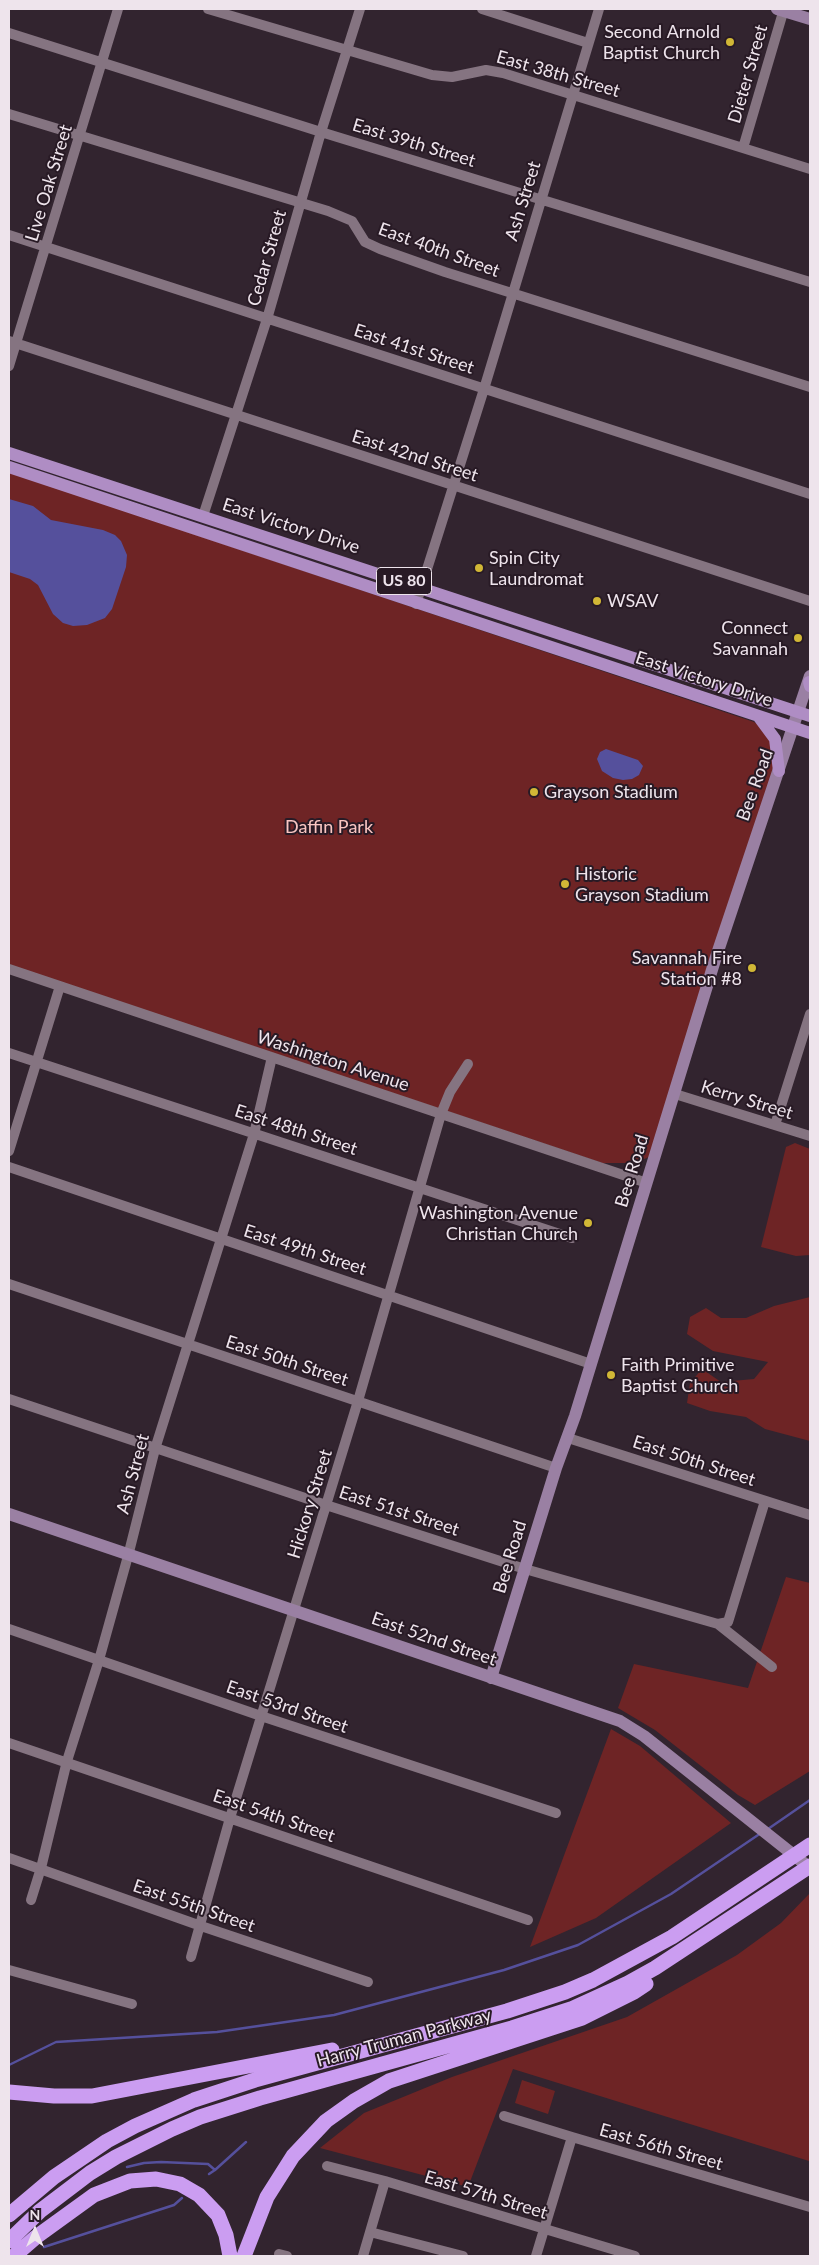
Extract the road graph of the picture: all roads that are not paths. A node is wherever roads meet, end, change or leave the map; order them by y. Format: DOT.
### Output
graph roads {
  1 [pos="118,9"];
  2 [pos="208,9"];
  3 [pos="360,9"];
  4 [pos="482,9"];
  5 [pos="599,9"];
  6 [pos="782,9"];
  7 [pos="810,19"];
  8 [pos="9,32"];
  9 [pos="588,43"];
  10 [pos="346,51"];
  11 [pos="102,62"];
  12 [pos="573,94"];
  13 [pos="9,114"];
  14 [pos="321,132"];
  15 [pos="80,136"];
  16 [pos="743,148"];
  17 [pos="810,169"];
  18 [pos="540,199"];
  19 [pos="300,202"];
  20 [pos="9,235"];
  21 [pos="46,247"];
  22 [pos="810,282"];
  23 [pos="512,294"];
  24 [pos="267,319"];
  25 [pos="12,342"];
  26 [pos="9,366"];
  27 [pos="810,387"];
  28 [pos="484,389"];
  29 [pos="237,415"];
  30 [pos="9,453"];
  31 [pos="9,467"];
  32 [pos="454,486"];
  33 [pos="810,494"];
  34 [pos="203,516"];
  35 [pos="174,522"];
  36 [pos="421,587"];
  37 [pos="810,601"];
  38 [pos="416,604"];
  39 [pos="592,644"];
  40 [pos="586,659"];
  41 [pos="810,681"];
  42 [pos="805,714"];
  43 [pos="758,716"];
  44 [pos="794,728"];
  45 [pos="810,733"];
  46 [pos="779,771"];
  47 [pos="9,969"];
  48 [pos="60,986"];
  49 [pos="810,1014"];
  50 [pos="9,1053"];
  51 [pos="272,1058"];
  52 [pos="37,1063"];
  53 [pos="468,1064"];
  54 [pos="675,1094"];
  55 [pos="441,1114"];
  56 [pos="775,1125"];
  57 [pos="254,1134"];
  58 [pos="810,1136"];
  59 [pos="9,1151"];
  60 [pos="9,1167"];
  61 [pos="647,1183"];
  62 [pos="420,1188"];
  63 [pos="220,1238"];
  64 [pos="572,1238"];
  65 [pos="9,1284"];
  66 [pos="389,1295"];
  67 [pos="188,1346"];
  68 [pos="591,1364"];
  69 [pos="9,1399"];
  70 [pos="358,1402"];
  71 [pos="568,1438"];
  72 [pos="155,1449"];
  73 [pos="556,1468"];
  74 [pos="765,1501"];
  75 [pos="326,1505"];
  76 [pos="9,1514"];
  77 [pos="810,1515"];
  78 [pos="128,1556"];
  79 [pos="525,1569"];
  80 [pos="294,1610"];
  81 [pos="718,1624"];
  82 [pos="9,1628"];
  83 [pos="100,1660"];
  84 [pos="772,1666"];
  85 [pos="491,1678"];
  86 [pos="261,1716"];
  87 [pos="9,1743"];
  88 [pos="67,1761"];
  89 [pos="556,1813"];
  90 [pos="230,1818"];
  91 [pos="810,1845"];
  92 [pos="9,1858"];
  93 [pos="41,1868"];
  94 [pos="810,1868"];
  95 [pos="31,1900"];
  96 [pos="528,1920"];
  97 [pos="201,1926"];
  98 [pos="710,1933"];
  99 [pos="191,1957"];
  100 [pos="9,1970"];
  101 [pos="368,1982"];
  102 [pos="132,2004"];
  103 [pos="456,2025"];
  104 [pos="10,2092"];
  105 [pos="504,2116"];
  106 [pos="572,2137"];
  107 [pos="326,2166"];
  108 [pos="384,2181"];
  109 [pos="810,2207"];
  110 [pos="9,2215"];
  111 [pos="544,2229"];
  112 [pos="370,2232"];
  113 [pos="9,2241"];
  114 [pos="14,2256"];
  115 [pos="230,2256"];
  116 [pos="244,2256"];
  117 [pos="363,2256"];
  118 [pos="463,2256"];
  119 [pos="536,2256"];
  120 [pos="636,2256"];
  1 -- 11 [label="street, Live Oak Street"];
  2 -- 10 [label="street, East 38th Street"];
  3 -- 10 [label="street, Cedar Street"];
  4 -- 9 [label="street"];
  5 -- 9 [label="street, Ash Street"];
  6 -- 7 [label="main road"];
  6 -- 16 [label="street, Dieter Street"];
  8 -- 11 [label="street, East 39th Street"];
  9 -- 12 [label="street, Ash Street"];
  10 -- 12 [label="street, East 38th Street"];
  10 -- 14 [label="street, Cedar Street"];
  11 -- 14 [label="street, East 39th Street"];
  11 -- 15 [label="street, Live Oak Street"];
  12 -- 16 [label="street, East 38th Street"];
  12 -- 18 [label="street, Ash Street"];
  13 -- 15 [label="street, East 40th Street"];
  14 -- 18 [label="street, East 39th Street"];
  14 -- 19 [label="street, Cedar Street"];
  15 -- 19 [label="street, East 40th Street"];
  15 -- 21 [label="street, Live Oak Street"];
  16 -- 17 [label="street, East 38th Street"];
  18 -- 22 [label="street, East 39th Street"];
  18 -- 23 [label="street, Ash Street"];
  19 -- 23 [label="street, East 40th Street"];
  19 -- 24 [label="street, Cedar Street"];
  20 -- 21 [label="street, East 41st Street"];
  21 -- 24 [label="street, East 41st Street"];
  21 -- 25 [label="street, Live Oak Street"];
  23 -- 27 [label="street, East 40th Street"];
  23 -- 28 [label="street, Ash Street"];
  24 -- 28 [label="street, East 41st Street"];
  24 -- 29 [label="street, Cedar Street"];
  25 -- 26 [label="street, Live Oak Street"];
  25 -- 29 [label="street, East 42nd Street"];
  28 -- 32 [label="street, Ash Street"];
  28 -- 33 [label="street, East 41st Street"];
  29 -- 32 [label="street, East 42nd Street"];
  29 -- 34 [label="street, Cedar Street"];
  30 -- 34 [label="main road, East Victory Drive / US 80"];
  31 -- 35 [label="main road, East Victory Drive / US 80"];
  32 -- 36 [label="street, Ash Street"];
  32 -- 37 [label="street, East 42nd Street"];
  34 -- 35 [label="main road"];
  34 -- 36 [label="main road, East Victory Drive / US 80"];
  35 -- 38 [label="main road, East Victory Drive / US 80"];
  36 -- 38 [label="street, Ash Street"];
  36 -- 39 [label="main road, East Victory Drive / US 80"];
  38 -- 40 [label="main road, East Victory Drive / US 80"];
  39 -- 40 [label="street"];
  39 -- 42 [label="main road, East Victory Drive / US 80"];
  40 -- 43 [label="main road, East Victory Drive / US 80"];
  41 -- 42 [label="main road, Bee Road"];
  42 -- 44 [label="main road, Bee Road"];
  43 -- 44 [label="main road, East Victory Drive / US 80"];
  43 -- 46 [label="main road"];
  44 -- 45 [label="main road, East Victory Drive / US 80"];
  44 -- 46 [label="main road, Bee Road"];
  46 -- 54 [label="main road, Bee Road"];
  47 -- 48 [label="street, Washington Avenue"];
  48 -- 51 [label="street, Washington Avenue"];
  48 -- 52 [label="street"];
  49 -- 56 [label="street"];
  50 -- 52 [label="street, East 48th Street"];
  51 -- 55 [label="street, Washington Avenue"];
  51 -- 57 [label="street, Ash Street"];
  52 -- 57 [label="street, East 48th Street"];
  52 -- 59 [label="street"];
  53 -- 55 [label="street, Hickory Street"];
  54 -- 56 [label="street, Kerry Street"];
  54 -- 61 [label="main road, Bee Road"];
  55 -- 61 [label="street, Washington Avenue"];
  55 -- 62 [label="street, Hickory Street"];
  56 -- 58 [label="street, Kerry Street"];
  57 -- 62 [label="street, East 48th Street"];
  57 -- 63 [label="street, Ash Street"];
  60 -- 63 [label="street, East 49th Street"];
  61 -- 68 [label="main road, Bee Road"];
  62 -- 64 [label="street, East 48th Street"];
  62 -- 66 [label="street, Hickory Street"];
  63 -- 66 [label="street, East 49th Street"];
  63 -- 67 [label="street, Ash Street"];
  65 -- 67 [label="street, East 50th Street"];
  66 -- 68 [label="street, East 49th Street"];
  66 -- 70 [label="street, Hickory Street"];
  67 -- 70 [label="street, East 50th Street"];
  67 -- 72 [label="street, Ash Street"];
  68 -- 71 [label="main road, Bee Road"];
  69 -- 72 [label="street, East 51st Street"];
  70 -- 73 [label="street, East 50th Street"];
  70 -- 75 [label="street, Hickory Street"];
  71 -- 73 [label="main road, Bee Road"];
  71 -- 74 [label="street, East 50th Street"];
  72 -- 75 [label="street, East 51st Street"];
  72 -- 78 [label="street, Ash Street"];
  73 -- 79 [label="main road, Bee Road"];
  74 -- 77 [label="street, East 50th Street"];
  74 -- 81 [label="street"];
  75 -- 79 [label="street, East 51st Street"];
  75 -- 80 [label="street, Hickory Street"];
  76 -- 78 [label="main road, East 52nd Street"];
  78 -- 80 [label="main road, East 52nd Street"];
  78 -- 83 [label="street, Ash Street"];
  79 -- 81 [label="street, East 51st Street"];
  79 -- 85 [label="main road, Bee Road"];
  80 -- 85 [label="main road, East 52nd Street"];
  80 -- 86 [label="street, Hickory Street"];
  81 -- 84 [label="street, East 51st Street"];
  82 -- 83 [label="street, East 53rd Street"];
  83 -- 86 [label="street, East 53rd Street"];
  83 -- 88 [label="street, Ash Street"];
  85 -- 94 [label="main road, East 52nd Street"];
  86 -- 89 [label="street, East 53rd Street"];
  86 -- 90 [label="street, Hickory Street"];
  87 -- 88 [label="street, East 54th Street"];
  88 -- 90 [label="street, East 54th Street"];
  88 -- 93 [label="street, Ash Street"];
  90 -- 96 [label="street, East 54th Street"];
  90 -- 97 [label="street, Hickory Street"];
  91 -- 103 [label="highway, Harry Truman Parkway"];
  92 -- 93 [label="street, East 55th Street"];
  93 -- 95 [label="street, Ash Street"];
  93 -- 97 [label="street, East 55th Street"];
  94 -- 98 [label="highway, Harry Truman Parkway"];
  97 -- 99 [label="street, Hickory Street"];
  97 -- 101 [label="street, East 55th Street"];
  98 -- 113 [label="highway, Harry Truman Parkway"];
  98 -- 116 [label="highway"];
  100 -- 102 [label="street"];
  103 -- 104 [label="highway"];
  103 -- 110 [label="highway, Harry Truman Parkway"];
  105 -- 106 [label="street, East 56th Street"];
  106 -- 109 [label="street, East 56th Street"];
  106 -- 111 [label="street"];
  107 -- 108 [label="street, East 57th Street"];
  108 -- 111 [label="street, East 57th Street"];
  108 -- 112 [label="street"];
  111 -- 119 [label="street"];
  111 -- 120 [label="street, East 57th Street"];
  112 -- 117 [label="street"];
  112 -- 118 [label="street"];
  114 -- 115 [label="highway"];
}
